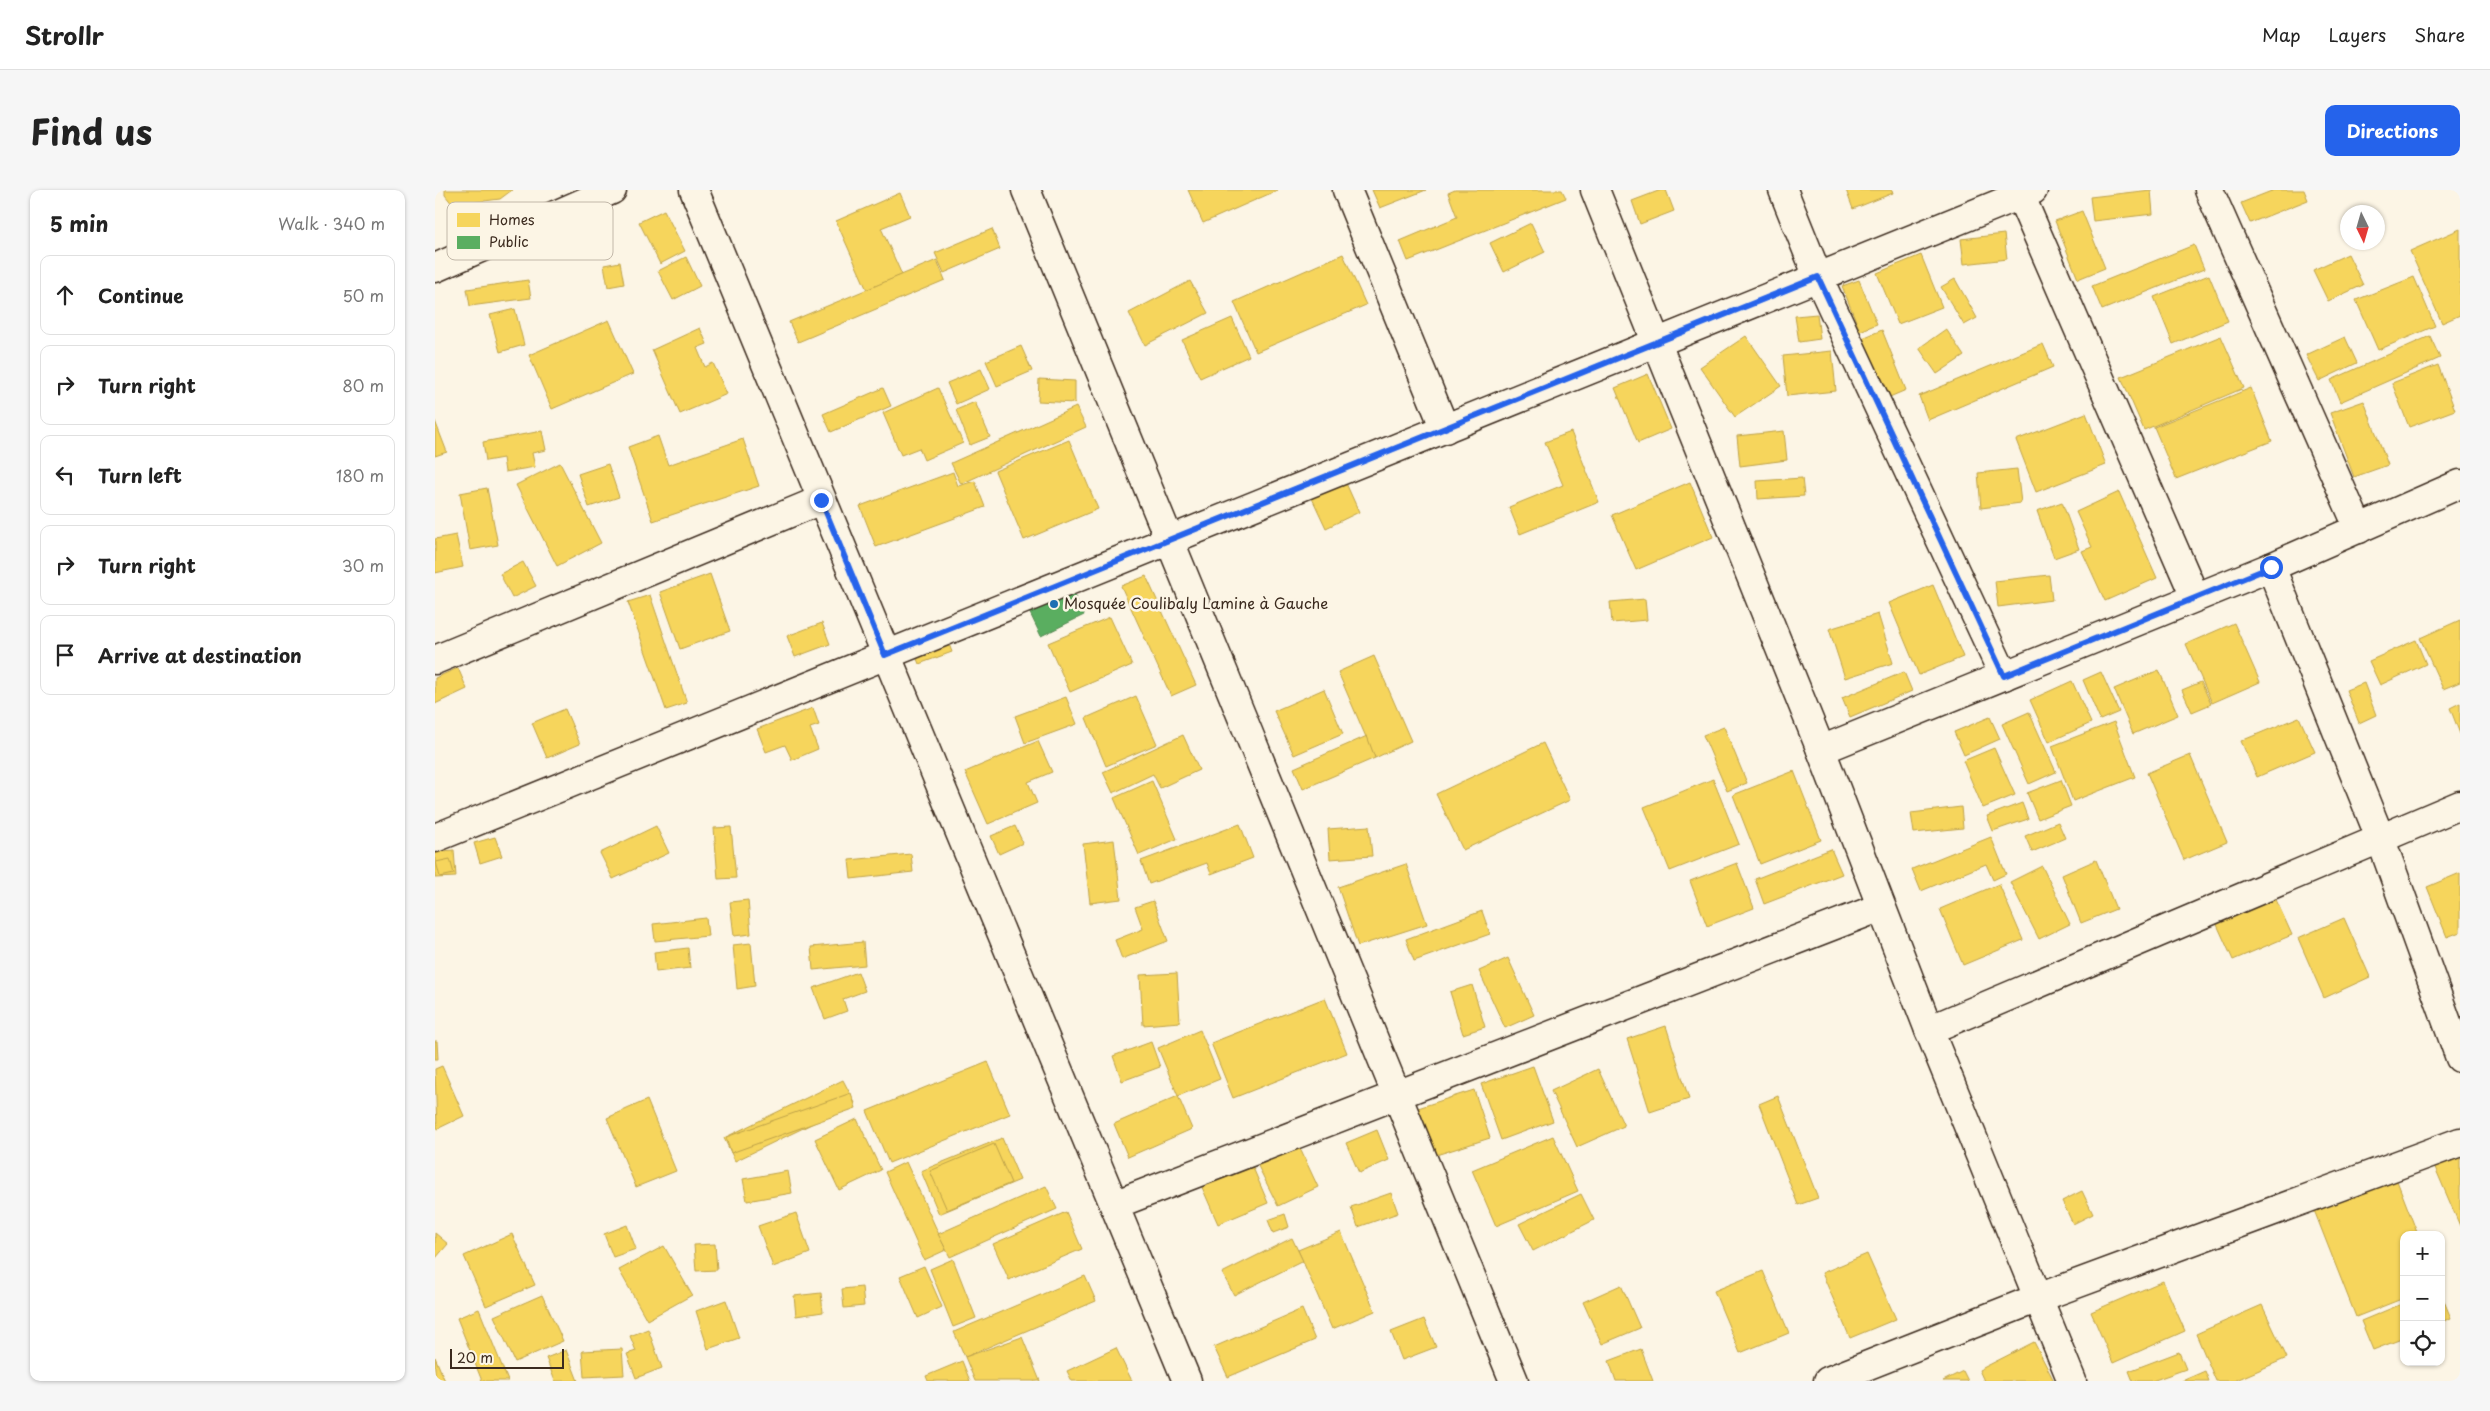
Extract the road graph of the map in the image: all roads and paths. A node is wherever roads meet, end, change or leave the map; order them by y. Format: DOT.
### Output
graph roads {
  1 [pos="612,190"];
  2 [pos="694,190"];
  3 [pos="1026,190"];
  4 [pos="1347,190"];
  5 [pos="1595,190"];
  6 [pos="1783,190"];
  7 [pos="2209,190"];
  8 [pos="2023,192"];
  9 [pos="585,202"];
  10 [pos="453,260"];
  11 [pos="435,268"];
  12 [pos="1818,277"];
  13 [pos="1656,342"];
  14 [pos="1445,429"];
  15 [pos="2460,484"];
  16 [pos="821,500"];
  17 [pos="2359,529"];
  18 [pos="1169,540"];
  19 [pos="2271,567"];
  20 [pos="2195,597"];
  21 [pos="885,655"];
  22 [pos="435,660"];
  23 [pos="2004,676"];
  24 [pos="1821,750"];
  25 [pos="2460,805"];
  26 [pos="435,838"];
  27 [pos="2381,840"];
  28 [pos="1881,907"];
  29 [pos="1929,1030"];
  30 [pos="2460,1058"];
  31 [pos="1397,1096"];
  32 [pos="2460,1142"];
  33 [pos="1114,1205"];
  34 [pos="2037,1298"];
  35 [pos="1187,1381"];
  36 [pos="1514,1381"];
  37 [pos="1828,1381"];
  38 [pos="2072,1381"];
  1 -- 9 [label="street"];
  2 -- 16 [label="street"];
  3 -- 18 [label="street"];
  4 -- 14 [label="street"];
  5 -- 13 [label="street"];
  6 -- 12 [label="street"];
  7 -- 17 [label="street"];
  8 -- 12 [label="street"];
  8 -- 20 [label="street"];
  10 -- 11 [label="street"];
  12 -- 13 [label="street"];
  12 -- 23 [label="street"];
  13 -- 14 [label="street"];
  13 -- 24 [label="street"];
  14 -- 18 [label="street"];
  15 -- 17 [label="street"];
  16 -- 21 [label="street"];
  16 -- 22 [label="street"];
  17 -- 19 [label="street"];
  18 -- 21 [label="street"];
  18 -- 31 [label="street"];
  19 -- 20 [label="street"];
  19 -- 27 [label="street"];
  20 -- 23 [label="street"];
  21 -- 26 [label="street"];
  21 -- 33 [label="street"];
  23 -- 24 [label="street"];
  24 -- 28 [label="street"];
  25 -- 27 [label="street"];
  27 -- 29 [label="street"];
  27 -- 30 [label="street"];
  28 -- 29 [label="street"];
  28 -- 31 [label="street"];
  29 -- 34 [label="street"];
  31 -- 33 [label="street"];
  31 -- 36 [label="street"];
  32 -- 34 [label="street"];
  33 -- 35 [label="street"];
  34 -- 37 [label="street"];
  34 -- 38 [label="street"];
}
